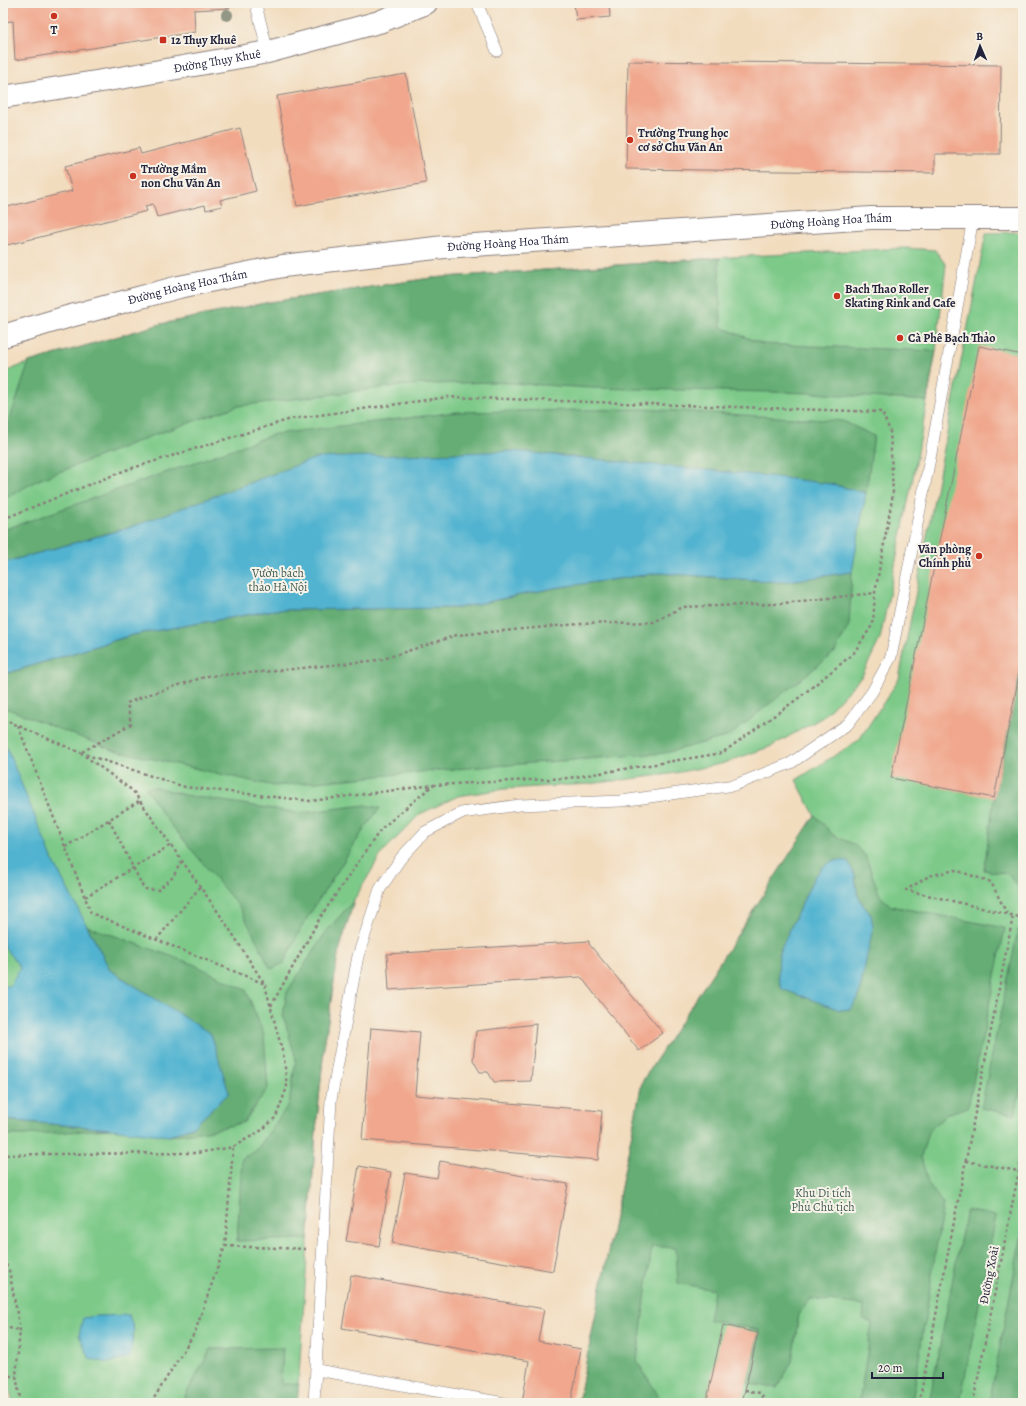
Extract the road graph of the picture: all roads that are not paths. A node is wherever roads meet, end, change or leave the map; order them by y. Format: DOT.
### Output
graph roads {
  1 [pos="257,3"];
  2 [pos="426,3"];
  3 [pos="477,3"];
  4 [pos="497,51"];
  5 [pos="268,52"];
  6 [pos="3,97"];
  7 [pos="973,218"];
  8 [pos="1023,218"];
  9 [pos="3,336"];
  10 [pos="316,1370"];
  11 [pos="314,1403"];
  12 [pos="504,1403"];
  1 -- 5 [label="lane"];
  2 -- 5 [label="main road, Đường Thụy Khuê"];
  3 -- 4 [label="lane"];
  5 -- 6 [label="main road, Đường Thụy Khuê"];
  7 -- 8 [label="main road, Đường Hoàng Hoa Thám"];
  7 -- 9 [label="main road, Đường Hoàng Hoa Thám"];
  7 -- 10 [label="lane"];
  10 -- 11 [label="lane"];
  10 -- 12 [label="lane"];
}
